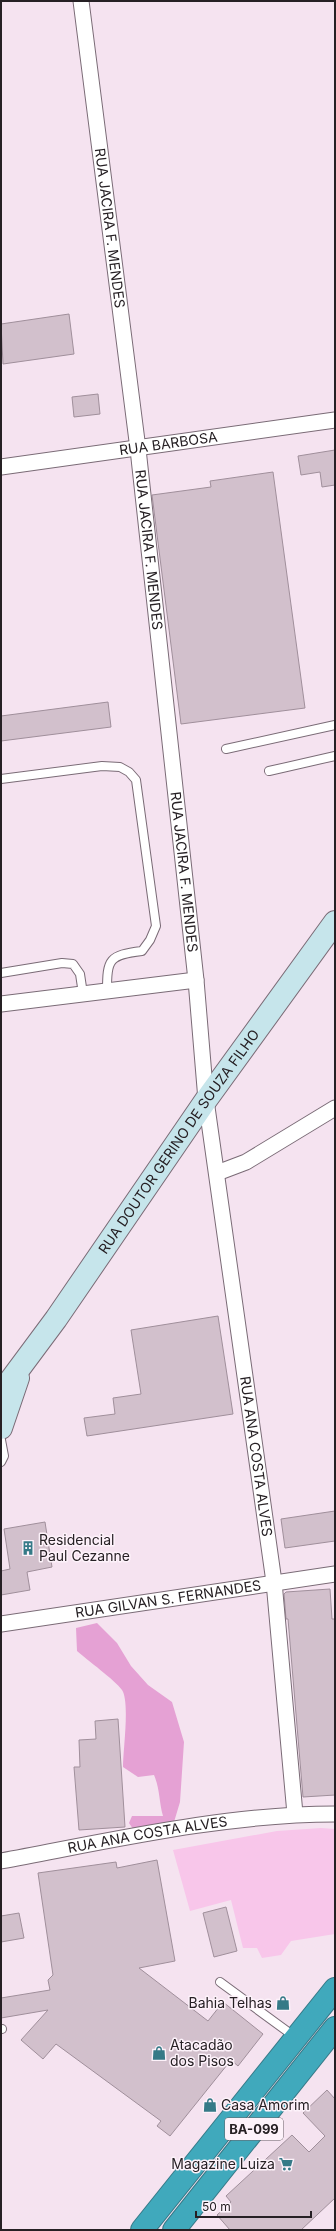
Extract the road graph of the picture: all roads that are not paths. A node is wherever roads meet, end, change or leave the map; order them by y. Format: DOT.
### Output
graph roads {
  1 [pos="81,1"];
  2 [pos="335,420"];
  3 [pos="138,449"];
  4 [pos="1,467"];
  5 [pos="335,725"];
  6 [pos="226,749"];
  7 [pos="335,756"];
  8 [pos="269,771"];
  9 [pos="1,779"];
  10 [pos="335,922"];
  11 [pos="1,973"];
  12 [pos="196,980"];
  13 [pos="107,991"];
  14 [pos="83,994"];
  15 [pos="1,1004"];
  16 [pos="206,1100"];
  17 [pos="335,1108"];
  18 [pos="217,1173"];
  19 [pos="24,1362"];
  20 [pos="1,1393"];
  21 [pos="1,1428"];
  22 [pos="1,1440"];
  23 [pos="1,1462"];
  24 [pos="335,1574"];
  25 [pos="274,1582"];
  26 [pos="1,1624"];
  27 [pos="295,1814"];
  28 [pos="335,1814"];
  29 [pos="1,1861"];
  30 [pos="220,1982"];
  31 [pos="335,1989"];
  32 [pos="335,2028"];
  33 [pos="296,2038"];
  34 [pos="142,2230"];
  35 [pos="174,2230"];
  1 -- 3 [label="street, RUA JACIRA F. MENDES"];
  2 -- 3 [label="street, RUA BARBOSA"];
  3 -- 4 [label="street, RUA BARBOSA"];
  3 -- 12 [label="street, RUA JACIRA F. MENDES"];
  5 -- 6 [label="lane"];
  7 -- 8 [label="lane"];
  9 -- 13 [label="lane"];
  10 -- 16 [label="main road, RUA DOUTOR GERINO DE SOUZA FILHO"];
  11 -- 14 [label="lane"];
  12 -- 13 [label="street"];
  12 -- 16 [label="street, RUA JACIRA F. MENDES"];
  13 -- 14 [label="street"];
  14 -- 15 [label="street"];
  16 -- 18 [label="street, RUA ANA COSTA ALVES"];
  16 -- 19 [label="main road, RUA DOUTOR GERINO DE SOUZA FILHO"];
  17 -- 18 [label="street"];
  18 -- 25 [label="street, RUA ANA COSTA ALVES"];
  19 -- 20 [label="main road, RUA DOUTOR GERINO DE SOUZA FILHO"];
  19 -- 21 [label="main road, RUA DOUTOR GERINO DE SOUZA FILHO"];
  22 -- 23 [label="lane"];
  24 -- 25 [label="street, RUA GILVAN S. FERNANDES"];
  25 -- 26 [label="street, RUA GILVAN S. FERNANDES"];
  25 -- 27 [label="street, RUA ANA COSTA ALVES"];
  27 -- 28 [label="street, RUA ANA COSTA ALVES"];
  27 -- 29 [label="street, RUA ANA COSTA ALVES"];
  30 -- 33 [label="lane"];
  31 -- 33 [label="highway, BA-099"];
  32 -- 35 [label="highway, BA-099"];
  33 -- 34 [label="highway, BA-099"];
}
